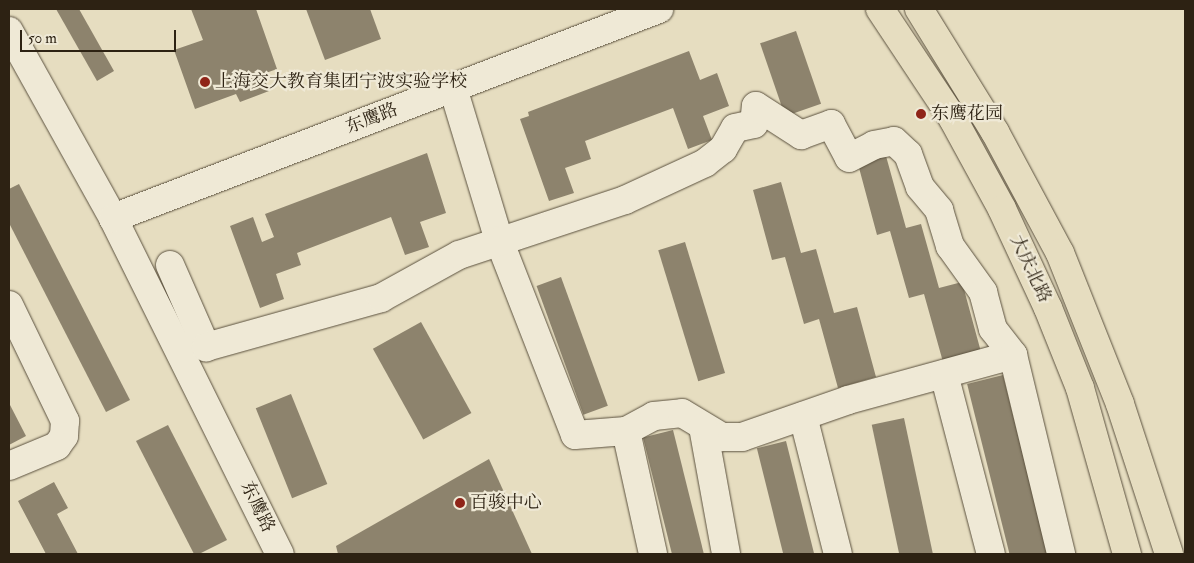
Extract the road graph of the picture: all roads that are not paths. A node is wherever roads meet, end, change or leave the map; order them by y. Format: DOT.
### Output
graph roads {
  1 [pos="659,9"];
  2 [pos="880,9"];
  3 [pos="919,9"];
  4 [pos="9,31"];
  5 [pos="452,88"];
  6 [pos="113,218"];
  7 [pos="499,240"];
  8 [pos="170,265"];
  9 [pos="9,305"];
  10 [pos="1013,355"];
  11 [pos="944,374"];
  12 [pos="803,416"];
  13 [pos="703,427"];
  14 [pos="626,431"];
  15 [pos="9,466"];
  16 [pos="280,554"];
  17 [pos="654,554"];
  18 [pos="726,554"];
  19 [pos="838,554"];
  20 [pos="991,554"];
  21 [pos="1061,554"];
  22 [pos="1127,554"];
  23 [pos="1169,554"];
  1 -- 5 [label="street, 东鹰路"];
  2 -- 22 [label="main road, 大庆北路"];
  3 -- 23 [label="main road, 大庆北路"];
  4 -- 6 [label="street, 东鹰路"];
  5 -- 6 [label="street, 东鹰路"];
  5 -- 7 [label="street"];
  6 -- 16 [label="street, 东鹰路"];
  7 -- 8 [label="street"];
  7 -- 10 [label="street"];
  7 -- 14 [label="street"];
  9 -- 15 [label="street"];
  10 -- 11 [label="street"];
  10 -- 21 [label="street"];
  11 -- 12 [label="street"];
  11 -- 20 [label="street"];
  12 -- 13 [label="street"];
  12 -- 19 [label="street"];
  13 -- 14 [label="street"];
  13 -- 18 [label="street"];
  14 -- 17 [label="street"];
}
